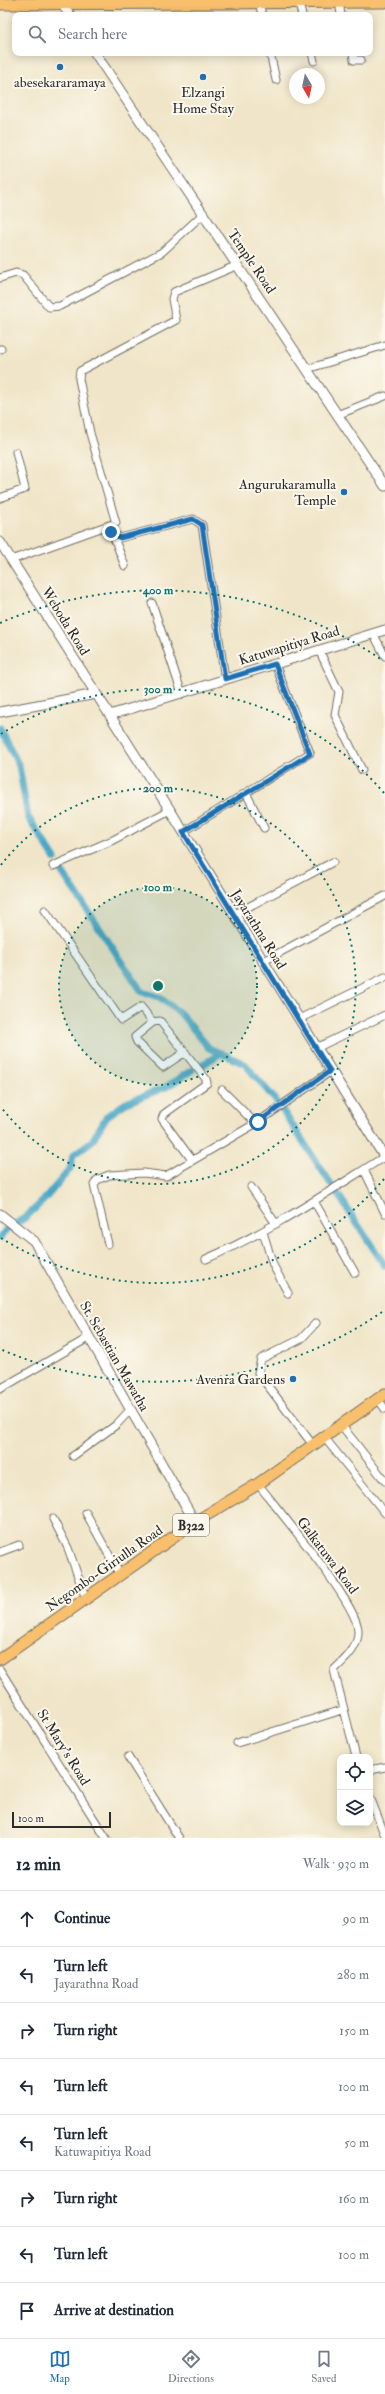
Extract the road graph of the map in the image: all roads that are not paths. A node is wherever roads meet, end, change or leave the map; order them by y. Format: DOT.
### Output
graph roads {
  1 [pos="318,0"];
  2 [pos="60,1"];
  3 [pos="280,1"];
  4 [pos="298,1"];
  5 [pos="339,1"];
  6 [pos="374,1"];
  7 [pos="259,2"];
  8 [pos="385,2"];
  9 [pos="0,4"];
  10 [pos="68,12"];
  11 [pos="261,12"];
  12 [pos="301,12"];
  13 [pos="341,12"];
  14 [pos="97,56"];
  15 [pos="271,56"];
  16 [pos="313,56"];
  17 [pos="353,56"];
  18 [pos="361,60"];
  19 [pos="314,61"];
  20 [pos="276,80"];
  21 [pos="203,214"];
  22 [pos="238,265"];
  23 [pos="0,278"];
  24 [pos="385,345"];
  25 [pos="307,369"];
  26 [pos="385,396"];
  27 [pos="337,414"];
  28 [pos="16,452"];
  29 [pos="385,486"];
  30 [pos="0,498"];
  31 [pos="110,529"];
  32 [pos="0,542"];
  33 [pos="11,560"];
  34 [pos="125,566"];
  35 [pos="152,603"];
  36 [pos="385,630"];
  37 [pos="373,633"];
  38 [pos="320,650"];
  39 [pos="385,656"];
  40 [pos="275,664"];
  41 [pos="225,679"];
  42 [pos="96,694"];
  43 [pos="182,694"];
  44 [pos="4,711"];
  45 [pos="110,715"];
  46 [pos="362,770"];
  47 [pos="246,793"];
  48 [pos="170,810"];
  49 [pos="264,828"];
  50 [pos="183,832"];
  51 [pos="333,862"];
  52 [pos="53,866"];
  53 [pos="385,896"];
  54 [pos="45,910"];
  55 [pos="233,915"];
  56 [pos="262,962"];
  57 [pos="385,977"];
  58 [pos="385,1015"];
  59 [pos="299,1019"];
  60 [pos="153,1022"];
  61 [pos="316,1048"];
  62 [pos="185,1052"];
  63 [pos="330,1071"];
  64 [pos="222,1090"];
  65 [pos="255,1123"];
  66 [pos="385,1157"];
  67 [pos="192,1160"];
  68 [pos="364,1170"];
  69 [pos="251,1187"];
  70 [pos="314,1201"];
  71 [pos="385,1213"];
  72 [pos="1,1215"];
  73 [pos="276,1224"];
  74 [pos="263,1232"];
  75 [pos="108,1244"];
  76 [pos="206,1259"];
  77 [pos="355,1273"];
  78 [pos="288,1293"];
  79 [pos="316,1323"];
  80 [pos="88,1338"];
  81 [pos="0,1389"];
  82 [pos="382,1397"];
  83 [pos="385,1409"];
  84 [pos="130,1410"];
  85 [pos="342,1426"];
  86 [pos="324,1437"];
  87 [pos="314,1445"];
  88 [pos="73,1456"];
  89 [pos="385,1481"];
  90 [pos="258,1484"];
  91 [pos="86,1513"];
  92 [pos="385,1513"];
  93 [pos="53,1519"];
  94 [pos="195,1522"];
  95 [pos="19,1545"];
  96 [pos="0,1552"];
  97 [pos="120,1575"];
  98 [pos="86,1599"];
  99 [pos="0,1659"];
  100 [pos="0,1670"];
  101 [pos="342,1710"];
  102 [pos="237,1743"];
  103 [pos="355,1754"];
  104 [pos="128,1757"];
  105 [pos="385,1767"];
  106 [pos="373,1769"];
  107 [pos="373,1806"];
  108 [pos="385,1836"];
  109 [pos="106,1838"];
  110 [pos="179,1838"];
  1 -- 4 [label="main road"];
  1 -- 5 [label="main road"];
  2 -- 7 [label="main road"];
  2 -- 9 [label="main road"];
  2 -- 10 [label="street"];
  3 -- 4 [label="main road"];
  3 -- 7 [label="main road"];
  4 -- 12 [label="street"];
  5 -- 6 [label="main road"];
  5 -- 13 [label="street"];
  6 -- 8 [label="main road"];
  7 -- 11 [label="street"];
  14 -- 21 [label="street, Temple Road"];
  15 -- 20 [label="street"];
  16 -- 19 [label="street"];
  17 -- 18 [label="street"];
  21 -- 22 [label="street, Temple Road"];
  21 -- 23 [label="street"];
  22 -- 25 [label="street, Temple Road"];
  22 -- 31 [label="street"];
  24 -- 25 [label="street"];
  25 -- 27 [label="street, Temple Road"];
  26 -- 27 [label="street"];
  27 -- 29 [label="street, Temple Road"];
  28 -- 30 [label="street"];
  31 -- 33 [label="street"];
  31 -- 34 [label="street"];
  31 -- 41 [label="street"];
  32 -- 33 [label="street, Weboda Road"];
  33 -- 42 [label="street, Weboda Road"];
  35 -- 43 [label="street"];
  36 -- 37 [label="street, Katuwapitiya Road"];
  37 -- 38 [label="street, Katuwapitiya Road"];
  37 -- 39 [label="street"];
  38 -- 40 [label="street, Katuwapitiya Road"];
  38 -- 46 [label="street"];
  40 -- 41 [label="street, Katuwapitiya Road"];
  40 -- 47 [label="street"];
  41 -- 43 [label="street, Katuwapitiya Road"];
  42 -- 44 [label="street"];
  42 -- 45 [label="street, Weboda Road"];
  43 -- 45 [label="street, Katuwapitiya Road"];
  45 -- 48 [label="street, Jayarathna Road"];
  47 -- 49 [label="street"];
  47 -- 50 [label="street"];
  48 -- 50 [label="street, Jayarathna Road"];
  48 -- 52 [label="street"];
  50 -- 55 [label="street, Jayarathna Road"];
  51 -- 55 [label="street"];
  53 -- 56 [label="street"];
  54 -- 60 [label="street"];
  55 -- 56 [label="street, Jayarathna Road"];
  56 -- 59 [label="street, Jayarathna Road"];
  57 -- 59 [label="street"];
  58 -- 61 [label="street"];
  59 -- 61 [label="street, Jayarathna Road"];
  60 -- 62 [label="street"];
  60 -- 62 [label="street"];
  61 -- 63 [label="street, Jayarathna Road"];
  62 -- 67 [label="street"];
  63 -- 65 [label="street"];
  63 -- 66 [label="street, Jayarathna Road"];
  64 -- 65 [label="street"];
  65 -- 67 [label="street"];
  66 -- 68 [label="street"];
  67 -- 75 [label="street"];
  68 -- 70 [label="street"];
  68 -- 71 [label="street"];
  69 -- 73 [label="street"];
  70 -- 73 [label="street"];
  70 -- 77 [label="street"];
  72 -- 80 [label="street, St. Sebastian Mawatha"];
  73 -- 74 [label="street"];
  74 -- 76 [label="street"];
  74 -- 78 [label="street"];
  79 -- 87 [label="street"];
  80 -- 81 [label="street"];
  80 -- 84 [label="street, St. Sebastian Mawatha"];
  82 -- 83 [label="street"];
  82 -- 85 [label="main road, Negombo-Giriulla Road / B322"];
  84 -- 88 [label="street"];
  84 -- 94 [label="street, St. Sebastian Mawatha"];
  85 -- 86 [label="main road, Negombo-Giriulla Road / B322"];
  85 -- 89 [label="street"];
  86 -- 87 [label="main road, Negombo-Giriulla Road / B322"];
  86 -- 92 [label="street"];
  87 -- 90 [label="main road, Negombo-Giriulla Road / B322"];
  90 -- 94 [label="main road, Negombo-Giriulla Road / B322"];
  90 -- 101 [label="street, Galkatuwa Road"];
  91 -- 97 [label="street"];
  93 -- 98 [label="street"];
  94 -- 97 [label="main road, Negombo-Giriulla Road / B322"];
  95 -- 96 [label="street"];
  97 -- 98 [label="main road, Negombo-Giriulla Road / B322"];
  98 -- 99 [label="main road, Negombo-Giriulla Road / B322"];
  100 -- 109 [label="street, St Mary's Road"];
  101 -- 102 [label="street"];
  101 -- 103 [label="street, Galkatuwa Road"];
  104 -- 110 [label="street"];
  105 -- 106 [label="street"];
  107 -- 108 [label="street"];
}
